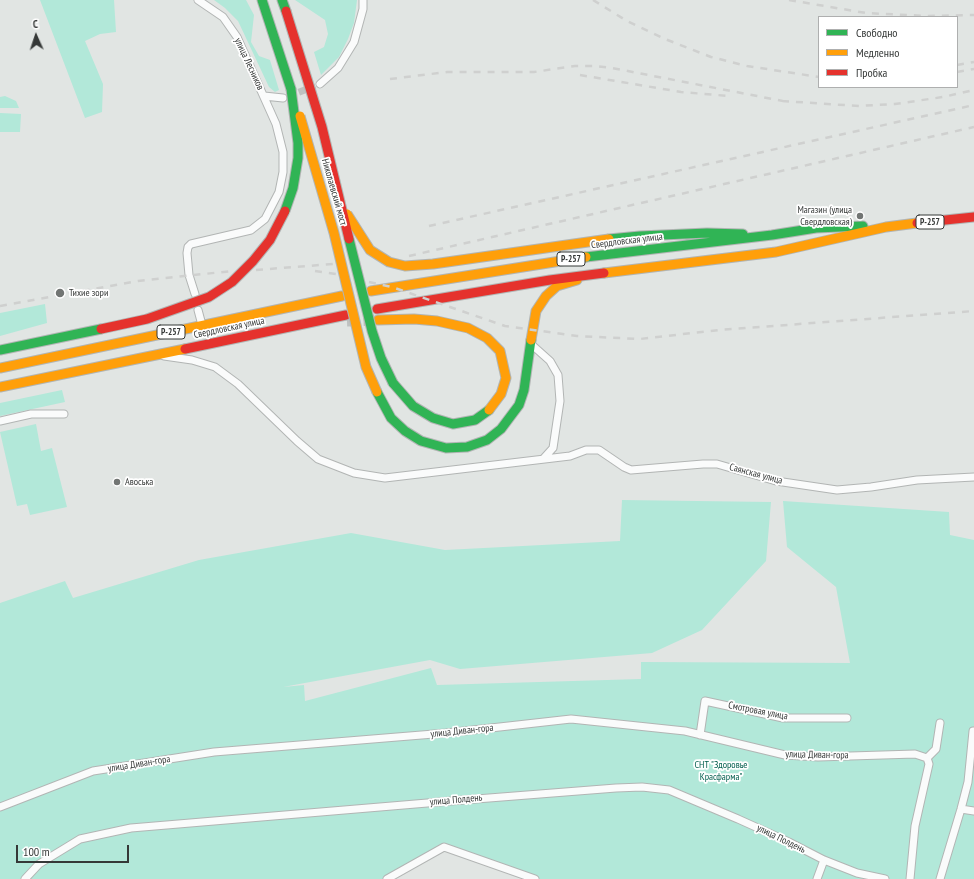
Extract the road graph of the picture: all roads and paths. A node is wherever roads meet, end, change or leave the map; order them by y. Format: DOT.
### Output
graph roads {
  1 [pos="198,0"];
  2 [pos="262,0"];
  3 [pos="282,0"];
  4 [pos="363,0"];
  5 [pos="320,84"];
  6 [pos="291,89"];
  7 [pos="264,96"];
  8 [pos="283,98"];
  9 [pos="341,204"];
  10 [pos="974,217"];
  11 [pos="886,227"];
  12 [pos="772,235"];
  13 [pos="599,273"];
  14 [pos="371,291"];
  15 [pos="195,294"];
  16 [pos="342,296"];
  17 [pos="377,309"];
  18 [pos="198,310"];
  19 [pos="346,318"];
  20 [pos="378,320"];
  21 [pos="202,325"];
  22 [pos="531,344"];
  23 [pos="0,350"];
  24 [pos="157,355"];
  25 [pos="0,368"];
  26 [pos="0,387"];
  27 [pos="64,414"];
  28 [pos="0,421"];
  29 [pos="543,459"];
  30 [pos="974,477"];
  31 [pos="847,718"];
  32 [pos="940,723"];
  33 [pos="974,731"];
  34 [pos="700,735"];
  35 [pos="927,758"];
  36 [pos="0,806"];
  37 [pos="961,809"];
  38 [pos="974,811"];
  39 [pos="824,860"];
  40 [pos="25,879"];
  41 [pos="387,879"];
  42 [pos="535,879"];
  43 [pos="817,879"];
  44 [pos="885,879"];
  45 [pos="910,879"];
  46 [pos="940,879"];
  1 -- 7 [label="street, улица Лесников"];
  2 -- 6 [label="main road, Николаевский мост"];
  3 -- 9 [label="main road, Николаевский мост, bridge"];
  4 -- 5 [label="street"];
  6 -- 22 [label="main road, Николаевский мост, bridge"];
  6 -- 23 [label="main road, bridge"];
  7 -- 8 [label="street"];
  7 -- 15 [label="street, улица Лесников"];
  9 -- 12 [label="main road, bridge"];
  9 -- 20 [label="main road, Николаевский мост, bridge"];
  10 -- 11 [label="main road, Свердловская улица / Р-257"];
  11 -- 12 [label="main road, Свердловская улица / Р-257"];
  11 -- 13 [label="main road, Свердловская улица / Р-257"];
  12 -- 14 [label="main road, Свердловская улица / Р-257"];
  13 -- 17 [label="main road, Свердловская улица / Р-257"];
  13 -- 22 [label="main road, Николаевский мост"];
  16 -- 21 [label="main road, Свердловская улица / Р-257"];
  18 -- 21 [label="street"];
  19 -- 24 [label="main road, Свердловская улица / Р-257"];
  21 -- 25 [label="main road, Свердловская улица / Р-257"];
  22 -- 29 [label="street"];
  24 -- 26 [label="main road, Свердловская улица / Р-257"];
  24 -- 29 [label="street, Саянская улица"];
  27 -- 28 [label="street"];
  29 -- 30 [label="street, Саянская улица"];
  31 -- 34 [label="street, Смотровая улица"];
  32 -- 35 [label="street"];
  33 -- 37 [label="street"];
  34 -- 35 [label="street, улица Диван-гора"];
  34 -- 36 [label="street, улица Диван-гора"];
  35 -- 45 [label="street"];
  37 -- 38 [label="street"];
  37 -- 46 [label="street"];
  39 -- 40 [label="street, улица Полдень"];
  39 -- 43 [label="street"];
  39 -- 44 [label="street, улица Полдень"];
  41 -- 42 [label="street"];
}
